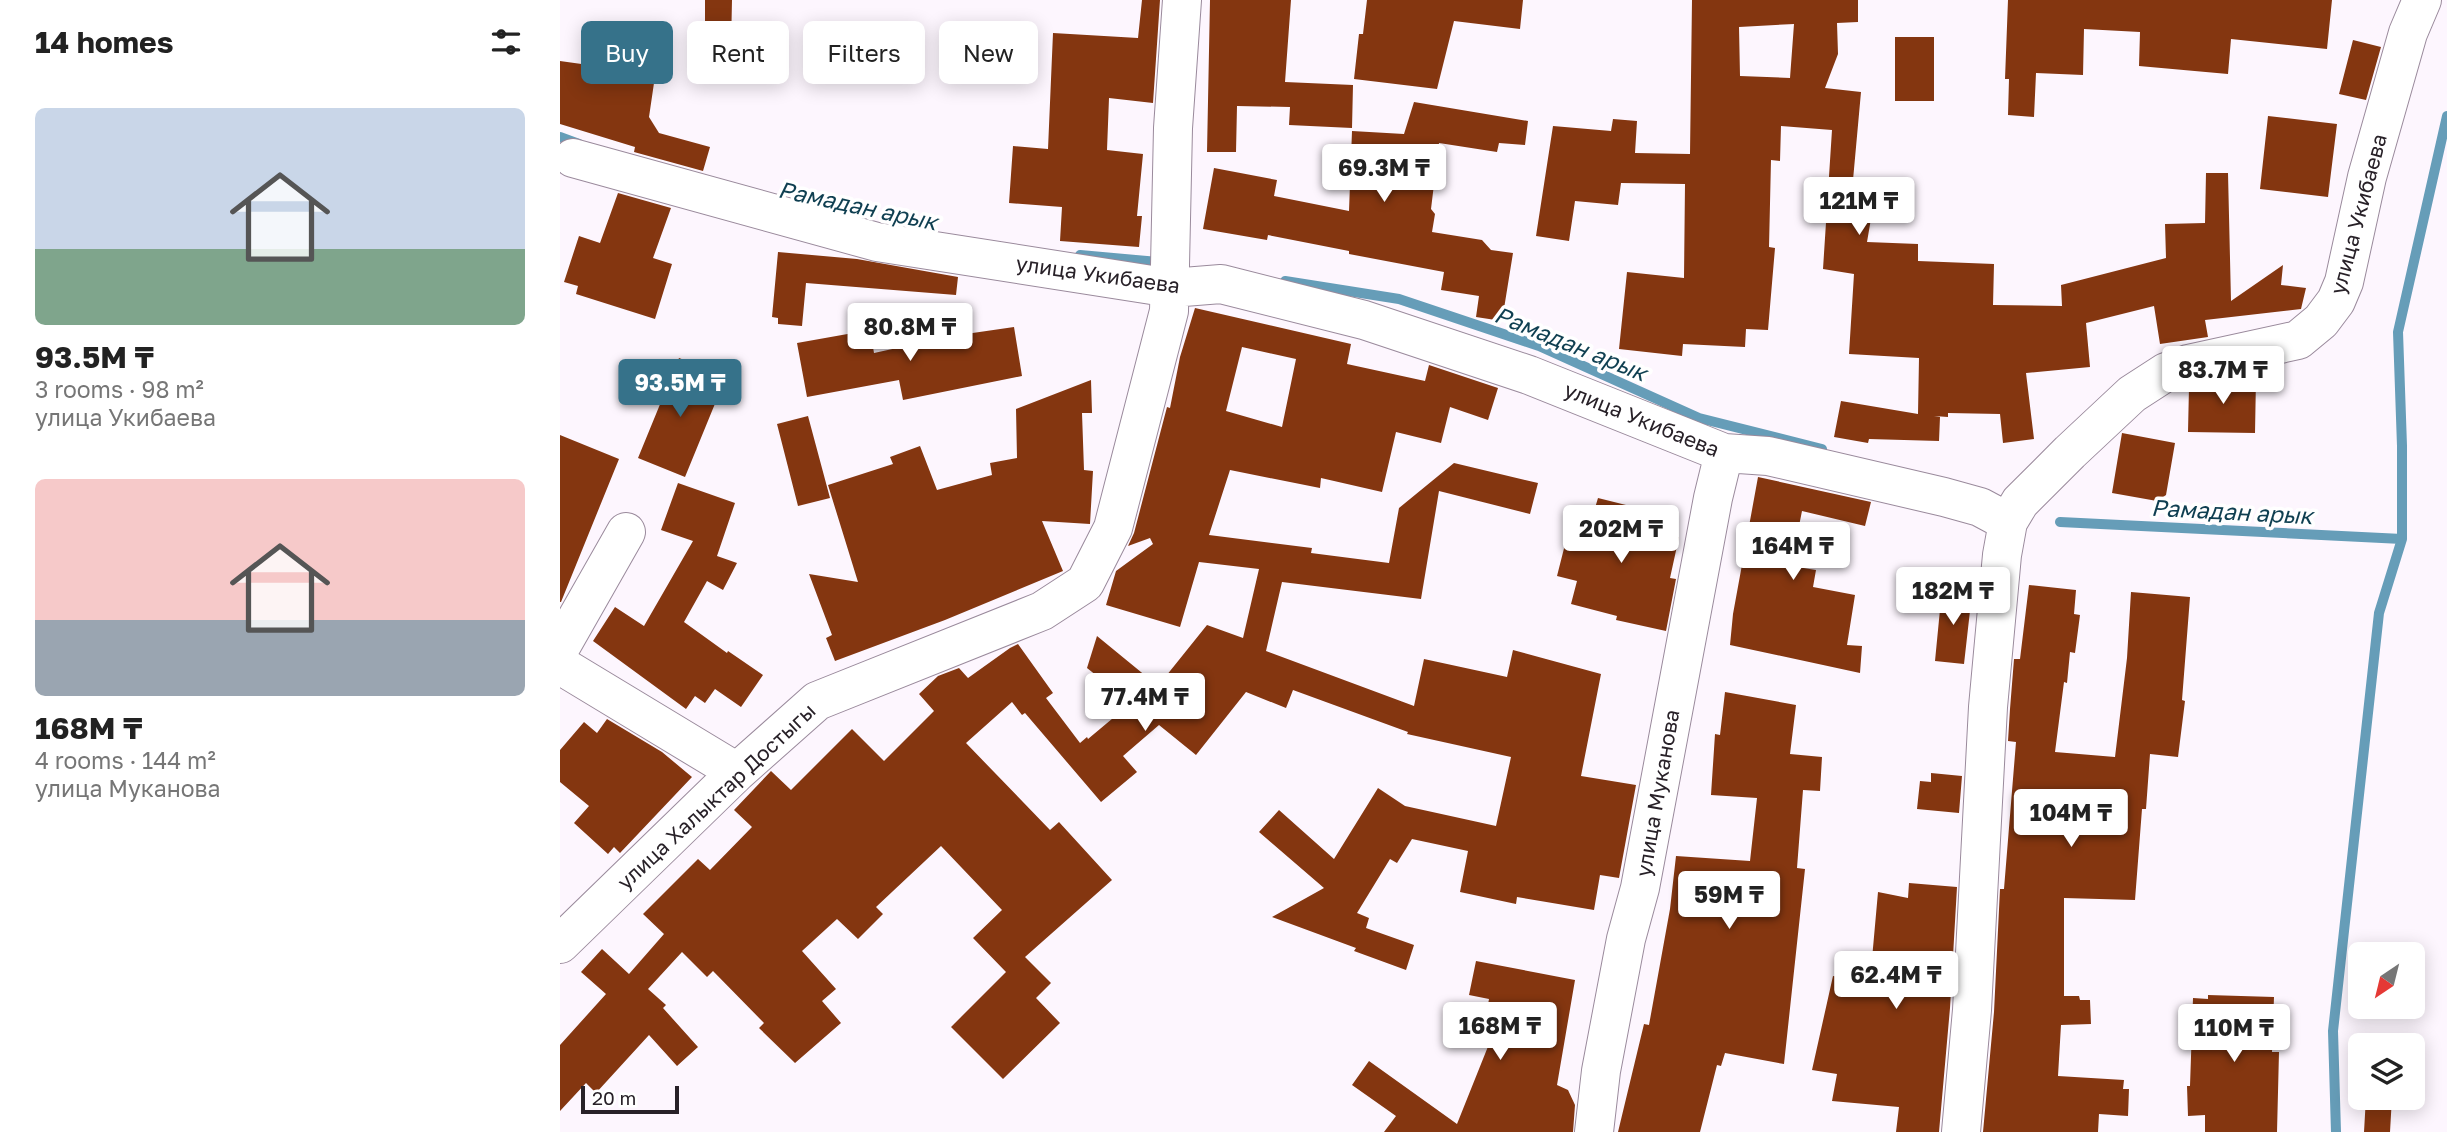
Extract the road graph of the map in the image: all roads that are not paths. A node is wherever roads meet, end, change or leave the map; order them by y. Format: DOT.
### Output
graph roads {
  1 [pos="1182,0"];
  2 [pos="2422,0"];
  3 [pos="573,158"];
  4 [pos="1170,300"];
  5 [pos="1724,453"];
  6 [pos="2008,522"];
  7 [pos="626,532"];
  8 [pos="560,648"];
  9 [pos="560,665"];
  10 [pos="737,772"];
  11 [pos="560,944"];
  12 [pos="1594,1132"];
  13 [pos="1961,1132"];
  1 -- 4 [label="street, улица Халыктар Достыгы"];
  2 -- 6 [label="street, улица Укибаева"];
  3 -- 4 [label="street, улица Укибаева"];
  4 -- 5 [label="street, улица Укибаева"];
  4 -- 10 [label="street, улица Халыктар Достыгы"];
  5 -- 6 [label="street, улица Укибаева"];
  5 -- 12 [label="street, улица Муканова"];
  6 -- 13 [label="street"];
  7 -- 8 [label="street"];
  9 -- 10 [label="street"];
  10 -- 11 [label="street, улица Халыктар Достыгы"];
}
